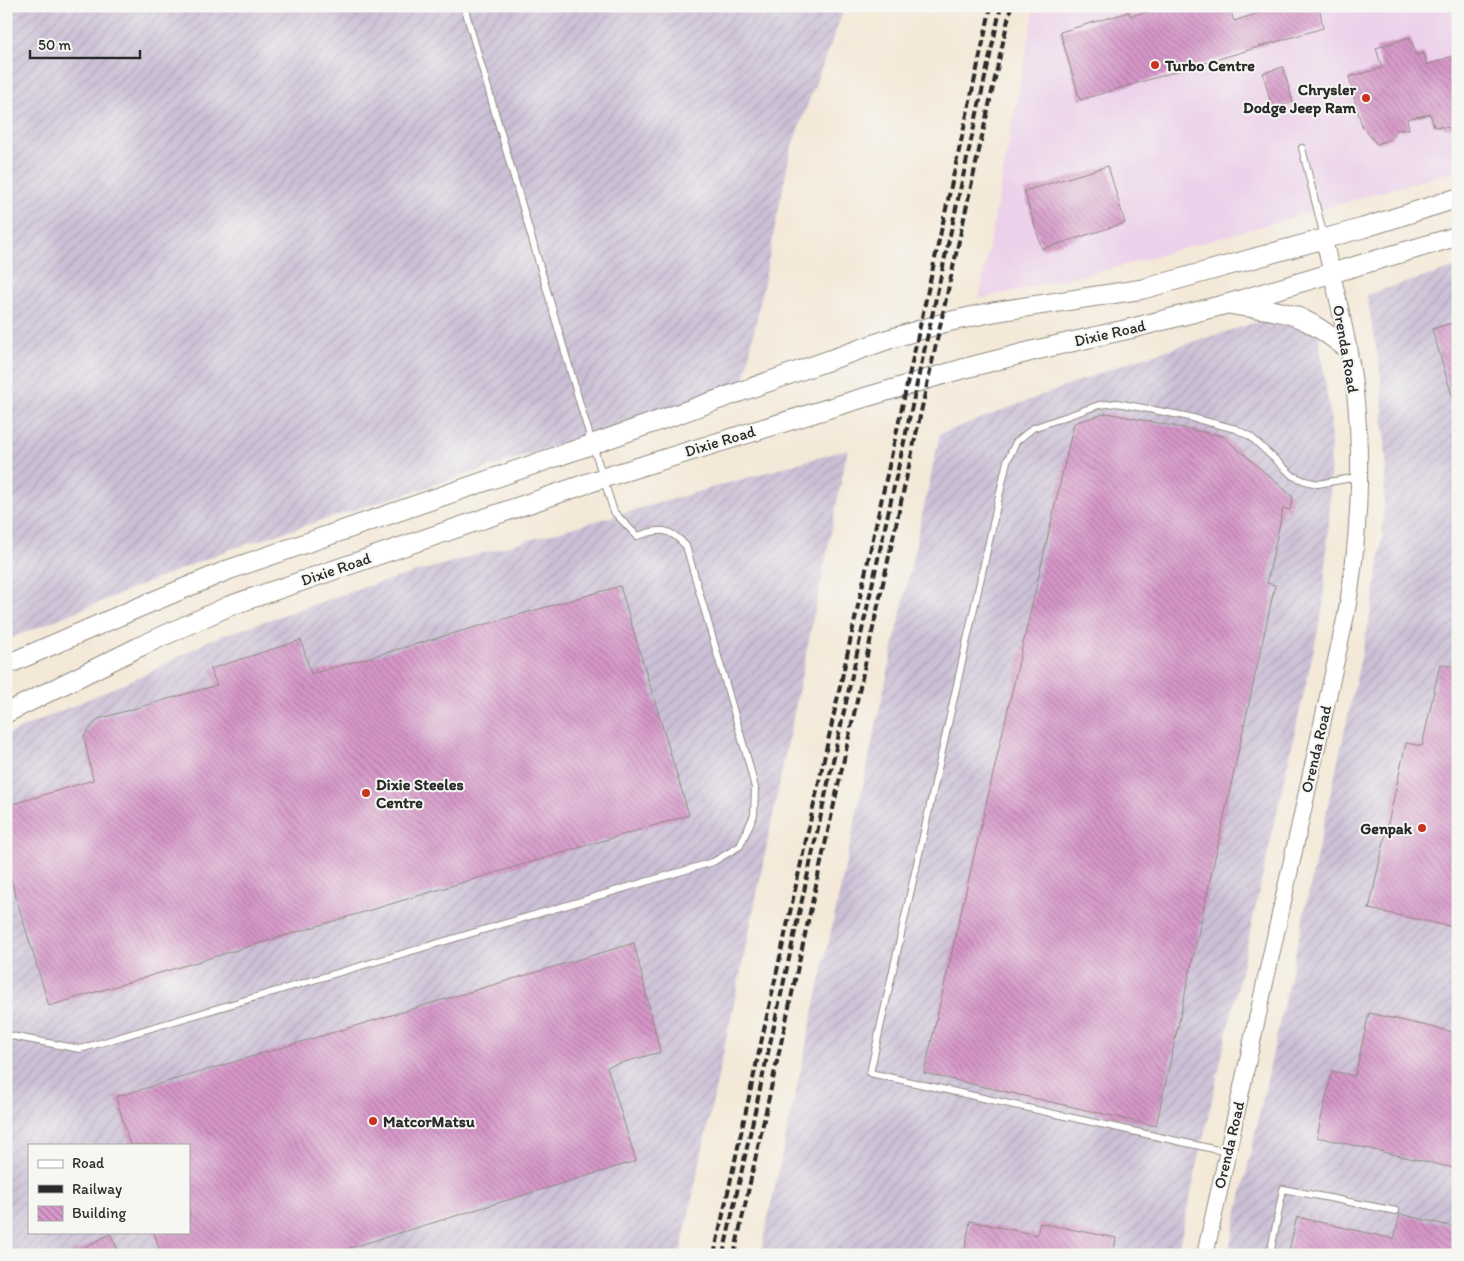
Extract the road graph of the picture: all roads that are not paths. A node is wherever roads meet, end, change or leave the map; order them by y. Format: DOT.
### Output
graph roads {
  1 [pos="464,6"];
  2 [pos="1302,148"];
  3 [pos="1458,198"];
  4 [pos="1458,236"];
  5 [pos="1324,239"];
  6 [pos="1332,273"];
  7 [pos="1227,304"];
  8 [pos="1348,349"];
  9 [pos="593,444"];
  10 [pos="1359,477"];
  11 [pos="603,478"];
  12 [pos="6,666"];
  13 [pos="6,713"];
  14 [pos="6,1035"];
  15 [pos="1227,1152"];
  16 [pos="1396,1211"];
  17 [pos="1205,1255"];
  18 [pos="1270,1255"];
  1 -- 9 [label="lane"];
  2 -- 5 [label="lane"];
  3 -- 5 [label="main road, Dixie Road"];
  4 -- 6 [label="main road, Dixie Road"];
  5 -- 6 [label="street, Orenda Road"];
  5 -- 9 [label="main road, Dixie Road"];
  6 -- 7 [label="main road, Dixie Road"];
  6 -- 8 [label="street, Orenda Road"];
  7 -- 8 [label="main road"];
  7 -- 11 [label="main road, Dixie Road"];
  8 -- 10 [label="street, Orenda Road"];
  9 -- 11 [label="lane"];
  9 -- 12 [label="main road, Dixie Road"];
  10 -- 15 [label="street, Orenda Road"];
  10 -- 15 [label="lane"];
  11 -- 13 [label="main road, Dixie Road"];
  11 -- 14 [label="lane"];
  15 -- 17 [label="street, Orenda Road"];
  16 -- 18 [label="lane"];
}
